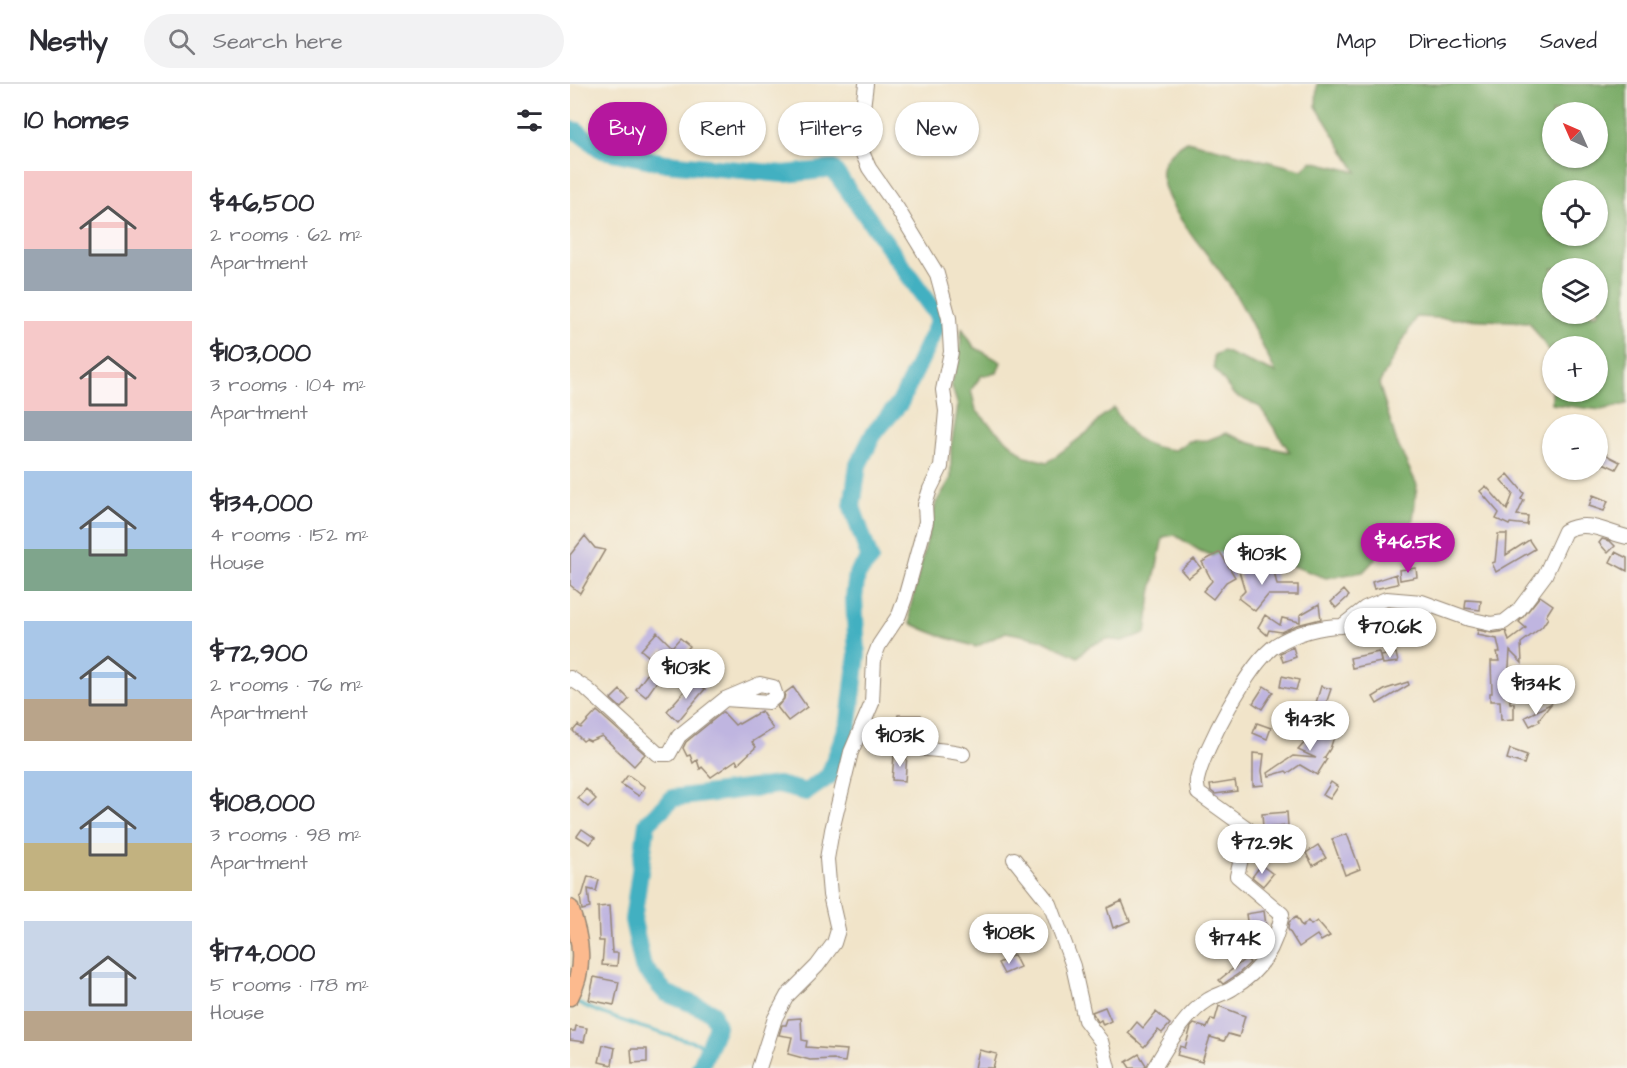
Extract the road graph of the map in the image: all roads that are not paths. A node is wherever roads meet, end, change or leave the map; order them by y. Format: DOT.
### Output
graph roads {
  1 [pos="866,84"];
  2 [pos="1627,537"];
  3 [pos="570,678"];
  4 [pos="725,699"];
  5 [pos="865,723"];
  6 [pos="963,754"];
  7 [pos="1014,859"];
  8 [pos="570,908"];
  9 [pos="572,993"];
  10 [pos="759,1068"];
  11 [pos="1108,1068"];
  12 [pos="1154,1068"];
  1 -- 5 [label="street"];
  2 -- 12 [label="street"];
  3 -- 4 [label="street"];
  5 -- 6 [label="street"];
  5 -- 10 [label="street"];
  7 -- 11 [label="street"];
  8 -- 9 [label="main road"];
}
